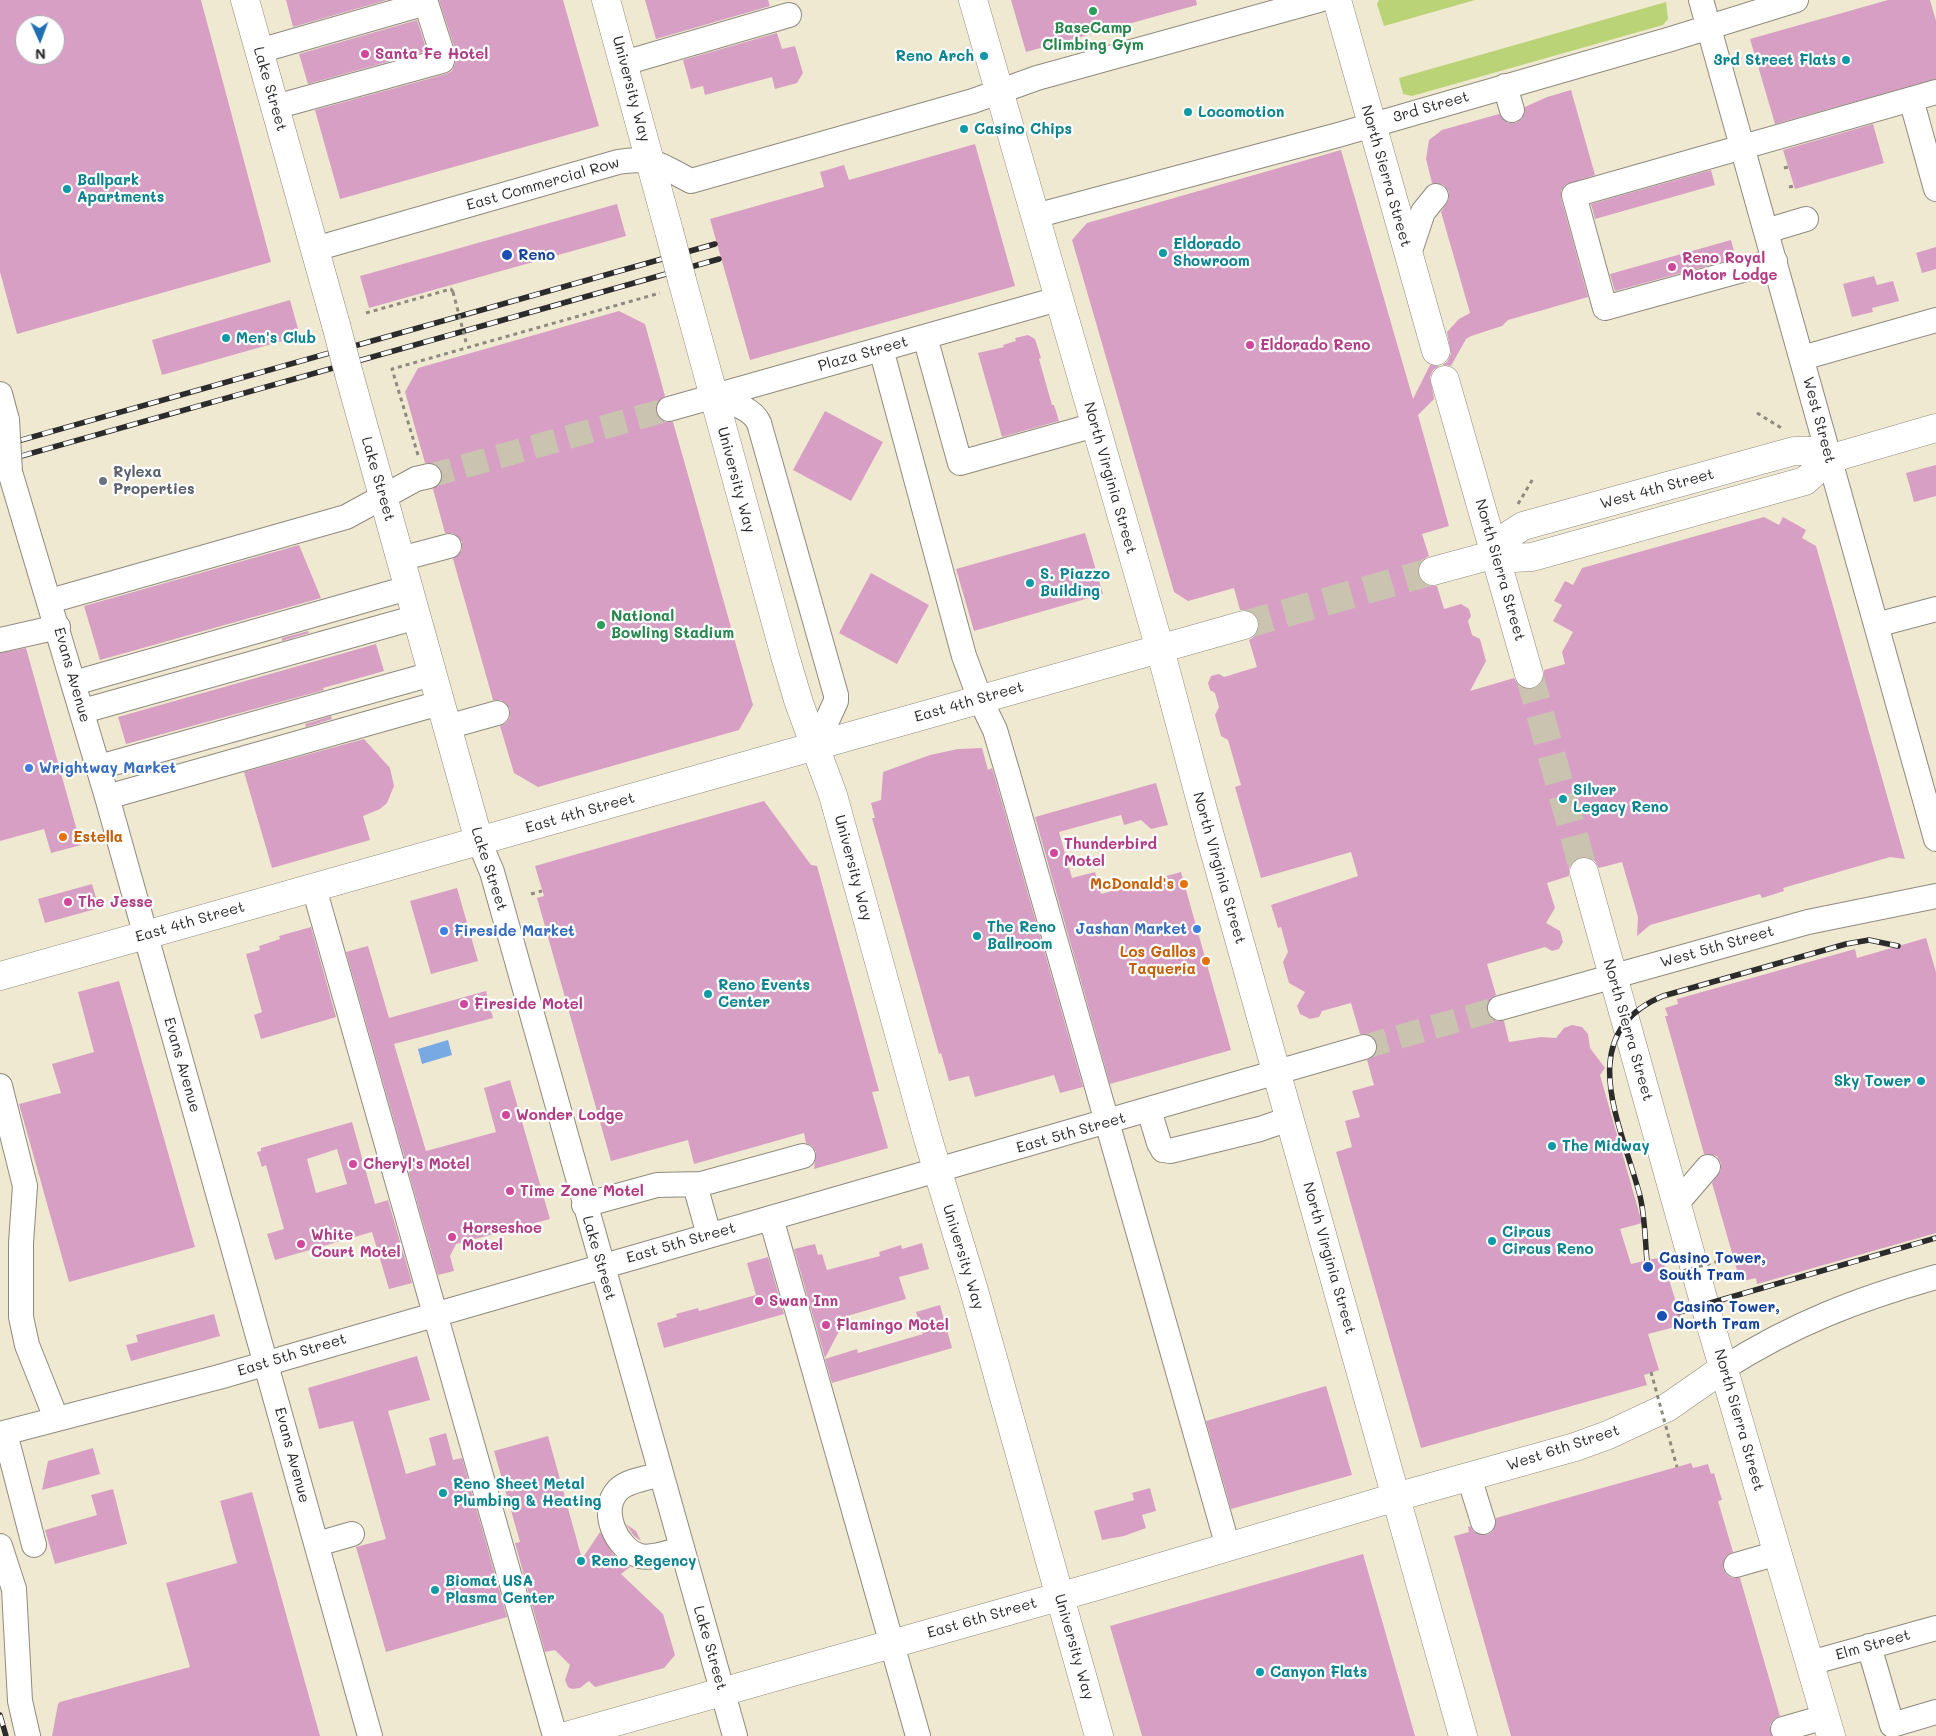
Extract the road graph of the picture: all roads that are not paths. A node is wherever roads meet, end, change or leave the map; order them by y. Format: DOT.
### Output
graph roads {
  1 [pos="245,0"];
  2 [pos="606,0"];
  3 [pos="973,0"];
  4 [pos="1319,0"];
  5 [pos="1337,0"];
  6 [pos="1701,0"];
  7 [pos="1796,0"];
  8 [pos="789,15"];
  9 [pos="1708,26"];
  10 [pos="259,51"];
  11 [pos="624,63"];
  12 [pos="1505,86"];
  13 [pos="999,92"];
  14 [pos="1936,92"];
  15 [pos="1911,100"];
  16 [pos="275,107"];
  17 [pos="1512,110"];
  18 [pos="1372,124"];
  19 [pos="1743,147"];
  20 [pos="650,160"];
  21 [pos="1936,189"];
  22 [pos="1436,196"];
  23 [pos="1035,216"];
  24 [pos="1806,219"];
  25 [pos="1766,230"];
  26 [pos="315,249"];
  27 [pos="1409,254"];
  28 [pos="1775,261"];
  29 [pos="1058,299"];
  30 [pos="1936,320"];
  31 [pos="925,337"];
  32 [pos="881,349"];
  33 [pos="1436,351"];
  34 [pos="1802,358"];
  35 [pos="1445,380"];
  36 [pos="0,394"];
  37 [pos="713,396"];
  38 [pos="669,409"];
  39 [pos="1095,425"];
  40 [pos="1936,428"];
  41 [pos="1830,459"];
  42 [pos="429,476"];
  43 [pos="383,497"];
  44 [pos="449,546"];
  45 [pos="1496,554"];
  46 [pos="400,559"];
  47 [pos="1433,571"];
  48 [pos="408,588"];
  49 [pos="50,601"];
  50 [pos="1936,608"];
  51 [pos="417,617"];
  52 [pos="1244,625"];
  53 [pos="1876,625"];
  54 [pos="58,627"];
  55 [pos="0,640"];
  56 [pos="1160,649"];
  57 [pos="432,674"];
  58 [pos="1529,674"];
  59 [pos="74,683"];
  60 [pos="980,698"];
  61 [pos="82,711"];
  62 [pos="497,713"];
  63 [pos="443,715"];
  64 [pos="815,747"];
  65 [pos="99,767"];
  66 [pos="107,797"];
  67 [pos="1936,839"];
  68 [pos="479,841"];
  69 [pos="1584,872"];
  70 [pos="314,888"];
  71 [pos="1936,896"];
  72 [pos="146,934"];
  73 [pos="0,976"];
  74 [pos="1613,976"];
  75 [pos="1500,1008"];
  76 [pos="1364,1047"];
  77 [pos="1277,1072"];
  78 [pos="0,1086"];
  79 [pos="1149,1110"];
  80 [pos="1289,1119"];
  81 [pos="1109,1122"];
  82 [pos="802,1156"];
  83 [pos="1708,1167"];
  84 [pos="938,1171"];
  85 [pos="695,1185"];
  86 [pos="1677,1203"];
  87 [pos="584,1205"];
  88 [pos="771,1218"];
  89 [pos="709,1235"];
  90 [pos="602,1266"];
  91 [pos="1936,1277"];
  92 [pos="434,1314"];
  93 [pos="266,1362"];
  94 [pos="1724,1368"];
  95 [pos="56,1418"];
  96 [pos="3,1433"];
  97 [pos="661,1474"];
  98 [pos="1469,1477"];
  99 [pos="1396,1497"];
  100 [pos="1483,1522"];
  101 [pos="352,1534"];
  102 [pos="34,1544"];
  103 [pos="317,1544"];
  104 [pos="0,1546"];
  105 [pos="1228,1547"];
  106 [pos="682,1549"];
  107 [pos="1780,1560"];
  108 [pos="1738,1572"];
  109 [pos="1059,1596"];
  110 [pos="1936,1628"];
  111 [pos="891,1644"];
  112 [pos="1869,1646"];
  113 [pos="1810,1663"];
  114 [pos="722,1692"];
  115 [pos="1936,1712"];
  116 [pos="1828,1727"];
  117 [pos="1783,1729"];
  118 [pos="28,1736"];
  119 [pos="370,1736"];
  120 [pos="555,1736"];
  121 [pos="566,1736"];
  122 [pos="736,1736"];
  123 [pos="918,1736"];
  124 [pos="1099,1736"];
  125 [pos="1464,1736"];
  1 -- 10 [label="main road, Lake Street"];
  2 -- 11 [label="main road, University Way"];
  3 -- 13 [label="main road, North Virginia Street"];
  4 -- 13 [label="street, East Commercial Row"];
  5 -- 18 [label="main road, North Sierra Street"];
  6 -- 9 [label="street, West Street"];
  7 -- 9 [label="street, 3rd Street"];
  8 -- 11 [label="street"];
  9 -- 12 [label="street, 3rd Street"];
  9 -- 19 [label="street, West Street"];
  10 -- 16 [label="main road, Lake Street"];
  10 -- 16 [label="street"];
  11 -- 20 [label="main road, University Way"];
  12 -- 17 [label="street"];
  12 -- 18 [label="street, 3rd Street"];
  13 -- 20 [label="street, East Commercial Row"];
  13 -- 23 [label="main road, North Virginia Street"];
  14 -- 15 [label="street"];
  15 -- 19 [label="street"];
  15 -- 21 [label="street"];
  16 -- 26 [label="main road, Lake Street"];
  18 -- 23 [label="street, 3rd Street"];
  18 -- 27 [label="main road, North Sierra Street"];
  19 -- 25 [label="street, West Street"];
  19 -- 28 [label="street"];
  20 -- 26 [label="street, East Commercial Row"];
  20 -- 37 [label="main road, University Way, bridge"];
  22 -- 27 [label="street"];
  23 -- 29 [label="main road, North Virginia Street"];
  24 -- 25 [label="street"];
  25 -- 28 [label="street, West Street"];
  26 -- 43 [label="main road, Lake Street, bridge"];
  27 -- 33 [label="main road, North Sierra Street"];
  28 -- 34 [label="street, West Street"];
  29 -- 31 [label="street, Plaza Street"];
  29 -- 39 [label="main road, North Virginia Street"];
  30 -- 34 [label="street"];
  31 -- 32 [label="street, Plaza Street"];
  31 -- 39 [label="street"];
  32 -- 37 [label="street, Plaza Street"];
  32 -- 60 [label="street"];
  34 -- 41 [label="street, West Street"];
  35 -- 45 [label="main road, North Sierra Street"];
  36 -- 49 [label="street, Evans Avenue, bridge"];
  37 -- 38 [label="street, Plaza Street"];
  37 -- 64 [label="main road, University Way"];
  37 -- 64 [label="street"];
  39 -- 56 [label="main road, North Virginia Street"];
  40 -- 41 [label="main road, West 4th Street"];
  41 -- 45 [label="main road, West 4th Street"];
  41 -- 53 [label="street, West Street"];
  42 -- 43 [label="street"];
  43 -- 46 [label="main road, Lake Street"];
  43 -- 49 [label="street"];
  44 -- 46 [label="street"];
  45 -- 47 [label="main road, West 4th Street"];
  45 -- 58 [label="main road, North Sierra Street"];
  46 -- 48 [label="main road, Lake Street"];
  48 -- 51 [label="main road, Lake Street"];
  48 -- 59 [label="street"];
  49 -- 54 [label="street, Evans Avenue"];
  50 -- 53 [label="street"];
  51 -- 57 [label="main road, Lake Street"];
  51 -- 61 [label="street"];
  52 -- 56 [label="main road"];
  53 -- 67 [label="street, West Street"];
  54 -- 55 [label="street"];
  54 -- 59 [label="street, Evans Avenue"];
  56 -- 60 [label="main road, East 4th Street"];
  56 -- 77 [label="main road, North Virginia Street"];
  57 -- 63 [label="main road, Lake Street"];
  57 -- 65 [label="street"];
  59 -- 61 [label="street, Evans Avenue"];
  60 -- 64 [label="main road, East 4th Street"];
  60 -- 81 [label="street"];
  61 -- 65 [label="street, Evans Avenue"];
  62 -- 63 [label="street"];
  63 -- 66 [label="street"];
  63 -- 68 [label="main road, Lake Street"];
  64 -- 68 [label="main road, East 4th Street"];
  64 -- 84 [label="main road, University Way"];
  65 -- 66 [label="street, Evans Avenue"];
  66 -- 72 [label="street, Evans Avenue"];
  68 -- 70 [label="main road, East 4th Street"];
  68 -- 87 [label="street, Lake Street"];
  69 -- 74 [label="main road, North Sierra Street"];
  70 -- 72 [label="main road, East 4th Street"];
  70 -- 92 [label="street"];
  71 -- 74 [label="street, West 5th Street"];
  72 -- 73 [label="main road, East 4th Street"];
  72 -- 93 [label="street, Evans Avenue"];
  74 -- 75 [label="street, West 5th Street"];
  74 -- 86 [label="main road, North Sierra Street"];
  76 -- 77 [label="street"];
  77 -- 79 [label="street, East 5th Street"];
  77 -- 80 [label="main road, North Virginia Street"];
  78 -- 95 [label="street"];
  79 -- 80 [label="street"];
  79 -- 81 [label="street, East 5th Street"];
  80 -- 99 [label="main road, North Virginia Street"];
  81 -- 84 [label="street, East 5th Street"];
  81 -- 105 [label="street"];
  82 -- 85 [label="street"];
  83 -- 86 [label="street"];
  84 -- 88 [label="street, East 5th Street"];
  84 -- 109 [label="main road, University Way"];
  85 -- 87 [label="street"];
  85 -- 89 [label="street"];
  86 -- 94 [label="main road, North Sierra Street"];
  87 -- 90 [label="street, Lake Street"];
  88 -- 89 [label="street, East 5th Street"];
  88 -- 111 [label="street"];
  89 -- 90 [label="street, East 5th Street"];
  90 -- 92 [label="street, East 5th Street"];
  90 -- 97 [label="street, Lake Street"];
  91 -- 94 [label="street, West 6th Street"];
  92 -- 93 [label="street, East 5th Street"];
  92 -- 120 [label="street"];
  93 -- 95 [label="street, East 5th Street"];
  93 -- 103 [label="street, Evans Avenue"];
  94 -- 98 [label="main road, West 6th Street"];
  94 -- 107 [label="main road, North Sierra Street"];
  95 -- 96 [label="street, East 5th Street"];
  96 -- 102 [label="street"];
  97 -- 106 [label="street, Lake Street"];
  97 -- 106 [label="street"];
  98 -- 99 [label="main road, West 6th Street"];
  98 -- 100 [label="street"];
  99 -- 105 [label="main road, East 6th Street"];
  99 -- 125 [label="main road, North Virginia Street"];
  101 -- 103 [label="street"];
  103 -- 119 [label="street, Evans Avenue"];
  104 -- 118 [label="street"];
  105 -- 109 [label="main road, East 6th Street"];
  106 -- 114 [label="street, Lake Street"];
  107 -- 108 [label="street"];
  107 -- 113 [label="main road, North Sierra Street"];
  109 -- 111 [label="main road, East 6th Street"];
  109 -- 124 [label="main road, University Way"];
  110 -- 112 [label="street, Elm Street"];
  111 -- 114 [label="main road, East 6th Street"];
  111 -- 123 [label="street"];
  112 -- 113 [label="street, Elm Street"];
  112 -- 115 [label="street"];
  113 -- 116 [label="main road, North Sierra Street"];
  114 -- 121 [label="main road, East 6th Street"];
  114 -- 122 [label="street, Lake Street"];
  116 -- 117 [label="street"];
}
